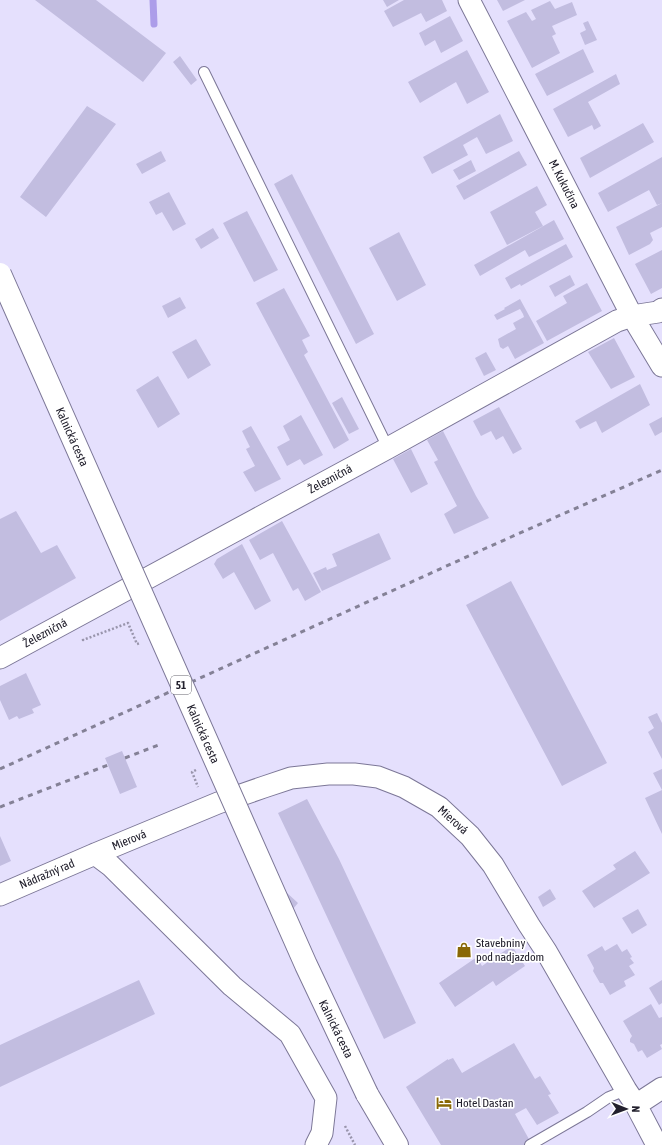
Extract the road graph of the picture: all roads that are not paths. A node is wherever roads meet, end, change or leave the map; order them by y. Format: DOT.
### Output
graph roads {
  1 [pos="469,0"];
  2 [pos="204,72"];
  3 [pos="0,274"];
  4 [pos="662,309"];
  5 [pos="632,316"];
  6 [pos="662,366"];
  7 [pos="388,448"];
  8 [pos="0,658"];
  9 [pos="95,854"];
  10 [pos="0,895"];
  11 [pos="662,1088"];
  12 [pos="631,1098"];
  13 [pos="316,1145"];
  14 [pos="397,1145"];
  15 [pos="530,1145"];
  16 [pos="657,1145"];
  1 -- 5 [label="street, M. Kukučína"];
  2 -- 7 [label="lane"];
  3 -- 14 [label="main road, Kalnická cesta / 51, bridge"];
  4 -- 5 [label="street, Železničná"];
  5 -- 6 [label="street, M. Kukučína"];
  5 -- 7 [label="street, Železničná"];
  7 -- 8 [label="street, Železničná"];
  9 -- 10 [label="street, Nádražný rad"];
  9 -- 12 [label="street, Mierová"];
  9 -- 13 [label="street"];
  11 -- 12 [label="street"];
  12 -- 15 [label="lane"];
  12 -- 16 [label="street, Mierová"];
}
